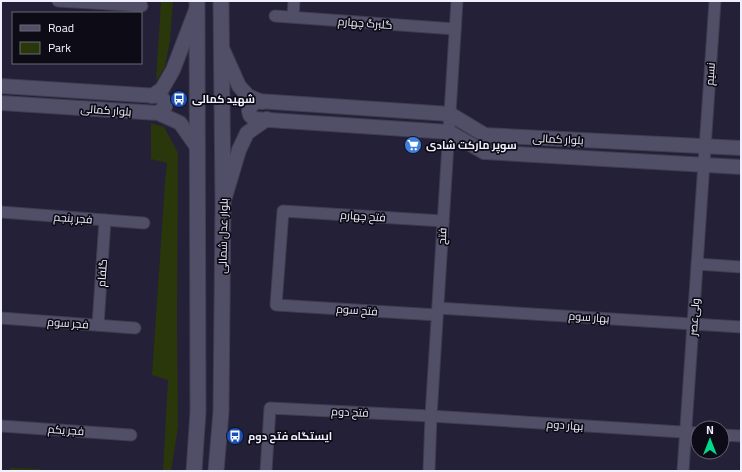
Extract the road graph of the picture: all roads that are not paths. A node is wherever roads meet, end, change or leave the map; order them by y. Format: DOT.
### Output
graph roads {
  1 [pos="58,1"];
  2 [pos="221,1"];
  3 [pos="294,1"];
  4 [pos="457,1"];
  5 [pos="715,1"];
  6 [pos="98,2"];
  7 [pos="197,4"];
  8 [pos="142,6"];
  9 [pos="275,16"];
  10 [pos="293,17"];
  11 [pos="455,29"];
  12 [pos="221,45"];
  13 [pos="1,86"];
  14 [pos="156,96"];
  15 [pos="260,102"];
  16 [pos="1,103"];
  17 [pos="158,113"];
  18 [pos="450,114"];
  19 [pos="261,119"];
  20 [pos="449,132"];
  21 [pos="197,146"];
  22 [pos="705,146"];
  23 [pos="741,148"];
  24 [pos="704,164"];
  25 [pos="741,167"];
  26 [pos="223,203"];
  27 [pos="1,212"];
  28 [pos="105,220"];
  29 [pos="443,221"];
  30 [pos="144,223"];
  31 [pos="697,264"];
  32 [pos="741,267"];
  33 [pos="276,305"];
  34 [pos="437,312"];
  35 [pos="1,318"];
  36 [pos="693,324"];
  37 [pos="98,325"];
  38 [pos="741,327"];
  39 [pos="135,328"];
  40 [pos="431,416"];
  41 [pos="1,426"];
  42 [pos="686,433"];
  43 [pos="690,433"];
  44 [pos="131,435"];
  45 [pos="730,435"];
  46 [pos="741,436"];
  47 [pos="194,471"];
  48 [pos="216,471"];
  49 [pos="266,471"];
  50 [pos="429,471"];
  51 [pos="683,471"];
  1 -- 6 [label="street"];
  2 -- 12 [label="main road, بلوار عدل شمالی"];
  3 -- 10 [label="street"];
  4 -- 11 [label="street, فتح"];
  5 -- 22 [label="street, نسیم"];
  6 -- 8 [label="street"];
  7 -- 14 [label="street"];
  7 -- 21 [label="main road"];
  9 -- 10 [label="street, گلبرگ چهارم"];
  10 -- 11 [label="street, گلبرگ چهارم"];
  11 -- 18 [label="street, فتح"];
  12 -- 15 [label="street, بلوار کمالی"];
  12 -- 26 [label="main road, بلوار عدل شمالی"];
  13 -- 14 [label="street, بلوار کمالی"];
  14 -- 17 [label="street"];
  15 -- 18 [label="street, بلوار کمالی"];
  15 -- 19 [label="street"];
  16 -- 17 [label="street, بلوار کمالی"];
  17 -- 21 [label="street, بلوار کمالی"];
  18 -- 20 [label="street, فتح"];
  18 -- 22 [label="street, بلوار کمالی"];
  19 -- 20 [label="street, بلوار کمالی"];
  19 -- 26 [label="street"];
  20 -- 24 [label="street, بلوار کمالی"];
  20 -- 29 [label="street, فتح"];
  21 -- 47 [label="main road"];
  22 -- 23 [label="street, بلوار کمالی"];
  22 -- 24 [label="street, نسیم"];
  24 -- 25 [label="street, بلوار کمالی"];
  24 -- 31 [label="street, ولی‌عصر"];
  26 -- 48 [label="main road, بلوار عدل شمالی"];
  27 -- 28 [label="street, فجر پنجم"];
  28 -- 30 [label="street, فجر پنجم"];
  28 -- 37 [label="street, گلفام"];
  29 -- 33 [label="street, فتح چهارم"];
  29 -- 34 [label="street, فتح"];
  31 -- 32 [label="street"];
  31 -- 36 [label="street, ولی‌عصر"];
  33 -- 34 [label="street, فتح سوم"];
  34 -- 36 [label="street, بهار سوم"];
  34 -- 40 [label="street, فتح"];
  35 -- 37 [label="street, فجر سوم"];
  36 -- 38 [label="street, بهار سوم"];
  36 -- 42 [label="street, ولی‌عصر"];
  37 -- 39 [label="street, فجر سوم"];
  40 -- 42 [label="street, بهار دوم"];
  40 -- 49 [label="street, فتح دوم"];
  40 -- 50 [label="street, فتح"];
  41 -- 44 [label="street, فجر یکم"];
  42 -- 43 [label="street, بهار دوم"];
  42 -- 51 [label="street, ولی‌عصر"];
  45 -- 46 [label="street"];
}
